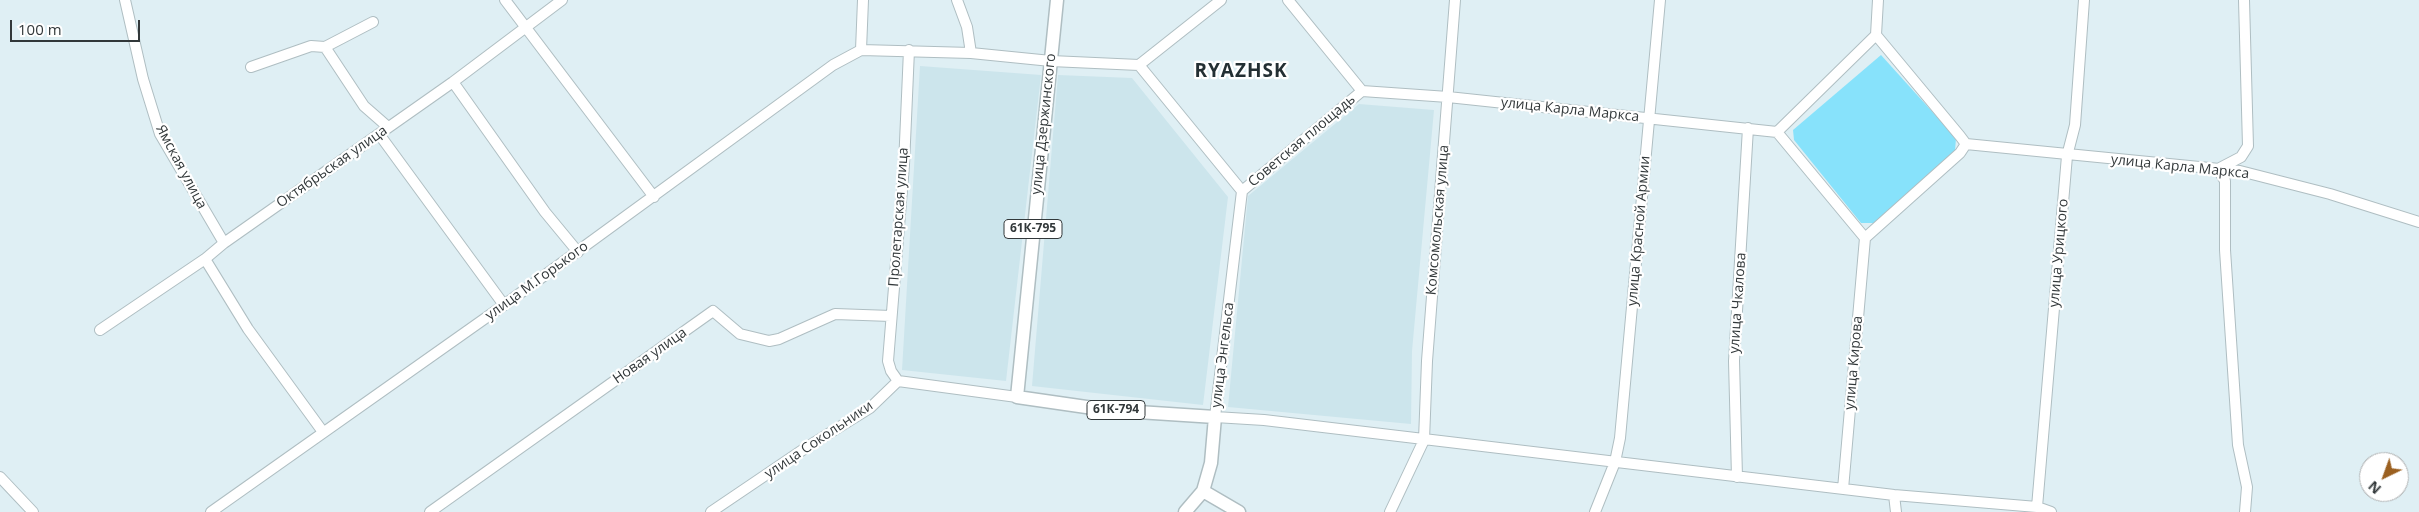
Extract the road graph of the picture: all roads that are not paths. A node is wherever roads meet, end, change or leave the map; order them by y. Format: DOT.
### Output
graph roads {
  1 [pos="125,0"];
  2 [pos="505,0"];
  3 [pos="562,0"];
  4 [pos="863,0"];
  5 [pos="957,0"];
  6 [pos="1057,0"];
  7 [pos="1221,0"];
  8 [pos="1288,0"];
  9 [pos="1455,0"];
  10 [pos="1660,0"];
  11 [pos="1878,0"];
  12 [pos="2084,0"];
  13 [pos="2244,0"];
  14 [pos="373,22"];
  15 [pos="526,25"];
  16 [pos="1876,35"];
  17 [pos="325,47"];
  18 [pos="861,50"];
  19 [pos="909,50"];
  20 [pos="971,53"];
  21 [pos="1051,61"];
  22 [pos="1139,65"];
  23 [pos="251,67"];
  24 [pos="453,82"];
  25 [pos="1362,91"];
  26 [pos="1448,96"];
  27 [pos="1650,118"];
  28 [pos="388,127"];
  29 [pos="1748,128"];
  30 [pos="1777,132"];
  31 [pos="379,134"];
  32 [pos="1966,144"];
  33 [pos="2068,156"];
  34 [pos="2218,169"];
  35 [pos="1242,191"];
  36 [pos="654,197"];
  37 [pos="2419,222"];
  38 [pos="1865,238"];
  39 [pos="224,243"];
  40 [pos="578,252"];
  41 [pos="205,260"];
  42 [pos="504,305"];
  43 [pos="891,316"];
  44 [pos="100,330"];
  45 [pos="898,381"];
  46 [pos="1017,397"];
  47 [pos="1215,417"];
  48 [pos="323,432"];
  49 [pos="1424,440"];
  50 [pos="1614,462"];
  51 [pos="0,477"];
  52 [pos="1737,477"];
  53 [pos="1843,489"];
  54 [pos="1203,491"];
  55 [pos="1894,495"];
  56 [pos="2038,508"];
  57 [pos="33,512"];
  58 [pos="211,512"];
  59 [pos="430,512"];
  60 [pos="711,512"];
  61 [pos="1185,512"];
  62 [pos="1239,512"];
  63 [pos="1390,512"];
  64 [pos="1595,512"];
  65 [pos="1896,512"];
  66 [pos="2051,512"];
  67 [pos="2245,512"];
  1 -- 39 [label="street, Ямская улица"];
  2 -- 15 [label="street"];
  3 -- 15 [label="street, Октябрьская улица"];
  4 -- 18 [label="street"];
  5 -- 20 [label="street"];
  6 -- 21 [label="main road, улица Дзержинского / 61К-795"];
  7 -- 22 [label="street"];
  8 -- 25 [label="street, Советская площадь"];
  9 -- 26 [label="street, Комсомольская улица"];
  10 -- 27 [label="street, улица Красной Армии"];
  11 -- 16 [label="street"];
  12 -- 33 [label="street, улица Урицкого"];
  13 -- 34 [label="street"];
  14 -- 17 [label="street"];
  15 -- 24 [label="street, Октябрьская улица"];
  15 -- 36 [label="street"];
  16 -- 30 [label="street"];
  16 -- 32 [label="street"];
  17 -- 23 [label="street"];
  17 -- 28 [label="street"];
  18 -- 19 [label="street"];
  18 -- 36 [label="street, улица М.Горького"];
  19 -- 20 [label="street"];
  19 -- 43 [label="street, Пролетарская улица"];
  20 -- 21 [label="street"];
  21 -- 22 [label="street"];
  21 -- 46 [label="main road, улица Дзержинского / 61К-795"];
  22 -- 35 [label="street, Советская площадь"];
  24 -- 28 [label="street, Октябрьская улица"];
  24 -- 40 [label="street"];
  25 -- 26 [label="street, улица Карла Маркса"];
  25 -- 35 [label="street, Советская площадь"];
  26 -- 27 [label="street, улица Карла Маркса"];
  26 -- 49 [label="street, Комсомольская улица"];
  27 -- 29 [label="street, улица Карла Маркса"];
  27 -- 50 [label="street, улица Красной Армии"];
  28 -- 31 [label="street, Октябрьская улица"];
  29 -- 30 [label="street, улица Карла Маркса"];
  29 -- 52 [label="street, улица Чкалова"];
  30 -- 38 [label="street"];
  31 -- 39 [label="street, Октябрьская улица"];
  31 -- 42 [label="street"];
  32 -- 33 [label="street, улица Карла Маркса"];
  32 -- 38 [label="street"];
  33 -- 34 [label="street, улица Карла Маркса"];
  33 -- 56 [label="street, улица Урицкого"];
  34 -- 37 [label="street, улица Карла Маркса"];
  34 -- 67 [label="street"];
  35 -- 47 [label="street, улица Энгельса"];
  36 -- 40 [label="street, улица М.Горького"];
  38 -- 53 [label="street, улица Кирова"];
  39 -- 41 [label="street, Октябрьская улица"];
  40 -- 42 [label="street, улица М.Горького"];
  41 -- 44 [label="street, Октябрьская улица"];
  41 -- 48 [label="street"];
  42 -- 48 [label="street, улица М.Горького"];
  43 -- 45 [label="street, Пролетарская улица"];
  43 -- 59 [label="street, Новая улица"];
  45 -- 46 [label="street"];
  45 -- 60 [label="street, улица Сокольники"];
  46 -- 47 [label="main road, 61К-794"];
  47 -- 49 [label="street"];
  47 -- 54 [label="main road, улица Энгельса"];
  48 -- 58 [label="street, улица М.Горького"];
  49 -- 50 [label="street"];
  49 -- 63 [label="street"];
  50 -- 52 [label="street"];
  50 -- 64 [label="street, улица Красной Армии"];
  51 -- 57 [label="street"];
  52 -- 53 [label="street"];
  53 -- 55 [label="street"];
  54 -- 61 [label="main road, улица Энгельса"];
  54 -- 62 [label="main road"];
  55 -- 56 [label="street"];
  55 -- 65 [label="street"];
  56 -- 66 [label="street"];
}
